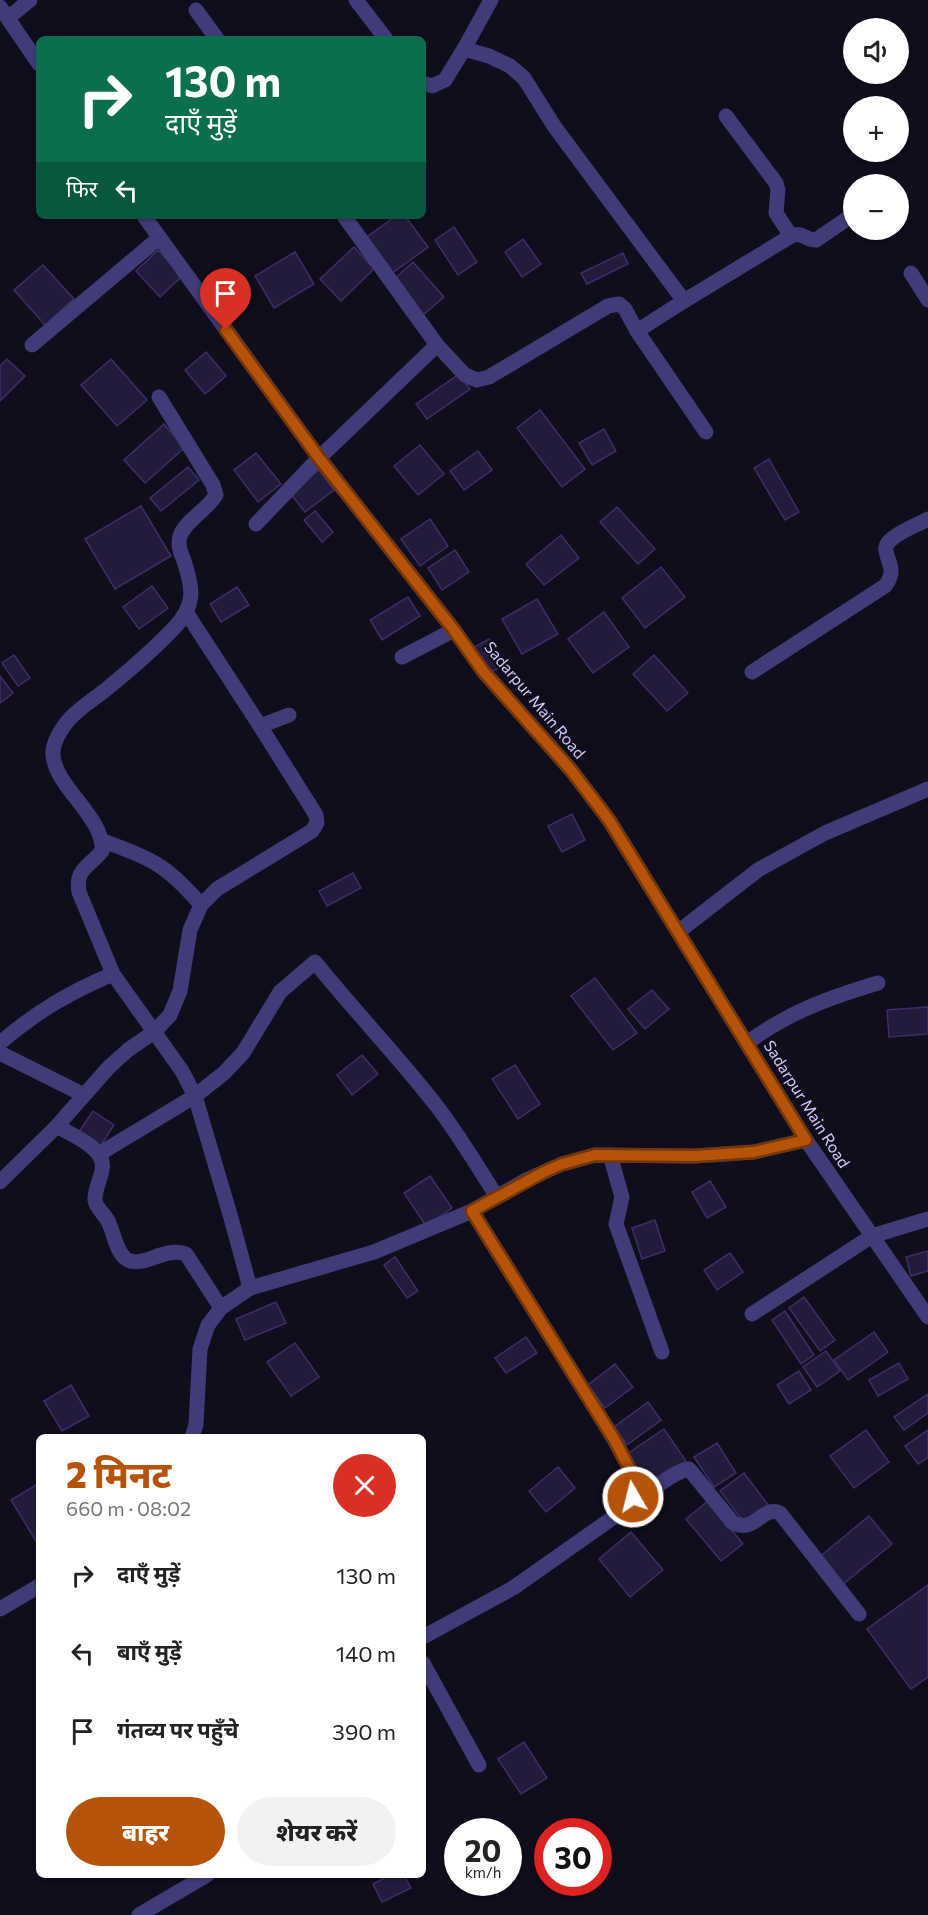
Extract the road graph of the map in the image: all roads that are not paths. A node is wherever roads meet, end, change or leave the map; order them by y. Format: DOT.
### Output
graph roads {
  1 [pos="30,0"];
  2 [pos="356,0"];
  3 [pos="491,0"];
  4 [pos="196,10"];
  5 [pos="4,12"];
  6 [pos="215,36"];
  7 [pos="384,36"];
  8 [pos="464,49"];
  9 [pos="36,60"];
  10 [pos="426,85"];
  11 [pos="726,116"];
  12 [pos="146,219"];
  13 [pos="346,219"];
  14 [pos="843,222"];
  15 [pos="790,236"];
  16 [pos="159,238"];
  17 [pos="911,273"];
  18 [pos="928,300"];
  19 [pos="684,302"];
  20 [pos="637,331"];
  21 [pos="32,345"];
  22 [pos="437,345"];
  23 [pos="159,397"];
  24 [pos="706,432"];
  25 [pos="319,458"];
  26 [pos="928,519"];
  27 [pos="256,524"];
  28 [pos="186,612"];
  29 [pos="454,630"];
  30 [pos="402,657"];
  31 [pos="752,672"];
  32 [pos="289,715"];
  33 [pos="260,726"];
  34 [pos="928,789"];
  35 [pos="103,841"];
  36 [pos="201,905"];
  37 [pos="678,932"];
  38 [pos="113,974"];
  39 [pos="878,983"];
  40 [pos="154,1032"];
  41 [pos="0,1042"];
  42 [pos="747,1043"];
  43 [pos="0,1053"];
  44 [pos="84,1095"];
  45 [pos="195,1096"];
  46 [pos="57,1126"];
  47 [pos="806,1140"];
  48 [pos="99,1155"];
  49 [pos="610,1155"];
  50 [pos="0,1182"];
  51 [pos="497,1197"];
  52 [pos="472,1211"];
  53 [pos="928,1219"];
  54 [pos="873,1236"];
  55 [pos="250,1288"];
  56 [pos="221,1308"];
  57 [pos="752,1314"];
  58 [pos="928,1317"];
  59 [pos="662,1352"];
  60 [pos="193,1434"];
  61 [pos="633,1497"];
  62 [pos="36,1588"];
  63 [pos="0,1608"];
  64 [pos="859,1614"];
  65 [pos="426,1635"];
  66 [pos="426,1668"];
  67 [pos="479,1765"];
  68 [pos="202,1878"];
  69 [pos="139,1915"];
  1 -- 5 [label="street"];
  2 -- 7 [label="street"];
  3 -- 8 [label="street"];
  4 -- 6 [label="street"];
  5 -- 9 [label="street"];
  8 -- 10 [label="street"];
  8 -- 19 [label="street"];
  11 -- 15 [label="street"];
  12 -- 16 [label="street, Sadarpur Main Road"];
  13 -- 22 [label="street"];
  14 -- 15 [label="street"];
  15 -- 19 [label="street"];
  16 -- 21 [label="street"];
  16 -- 25 [label="street, Sadarpur Main Road"];
  17 -- 18 [label="street"];
  19 -- 20 [label="street"];
  20 -- 22 [label="street"];
  20 -- 24 [label="street"];
  22 -- 25 [label="street"];
  23 -- 28 [label="street"];
  25 -- 27 [label="street"];
  25 -- 29 [label="street, Sadarpur Main Road"];
  26 -- 31 [label="street"];
  28 -- 33 [label="street"];
  28 -- 35 [label="street"];
  29 -- 30 [label="street"];
  29 -- 37 [label="street, Sadarpur Main Road"];
  32 -- 33 [label="street"];
  33 -- 36 [label="street"];
  34 -- 37 [label="street"];
  35 -- 36 [label="street"];
  35 -- 38 [label="street"];
  36 -- 40 [label="street"];
  37 -- 42 [label="street, Sadarpur Main Road"];
  38 -- 40 [label="street"];
  38 -- 41 [label="street"];
  39 -- 42 [label="street"];
  40 -- 44 [label="street"];
  40 -- 45 [label="street"];
  42 -- 47 [label="street, Sadarpur Main Road"];
  43 -- 44 [label="street"];
  44 -- 46 [label="street"];
  45 -- 48 [label="street"];
  45 -- 51 [label="street"];
  45 -- 55 [label="street"];
  46 -- 48 [label="street"];
  46 -- 50 [label="street"];
  47 -- 49 [label="street"];
  47 -- 54 [label="street, Sadarpur Main Road"];
  48 -- 56 [label="street"];
  49 -- 51 [label="street"];
  49 -- 59 [label="street"];
  51 -- 52 [label="street"];
  52 -- 55 [label="street"];
  52 -- 61 [label="street"];
  53 -- 54 [label="street"];
  54 -- 57 [label="street"];
  54 -- 58 [label="street, Sadarpur Main Road"];
  55 -- 56 [label="street"];
  56 -- 60 [label="street"];
  61 -- 64 [label="street"];
  61 -- 65 [label="street"];
  62 -- 63 [label="street"];
  66 -- 67 [label="street"];
  68 -- 69 [label="street"];
}
